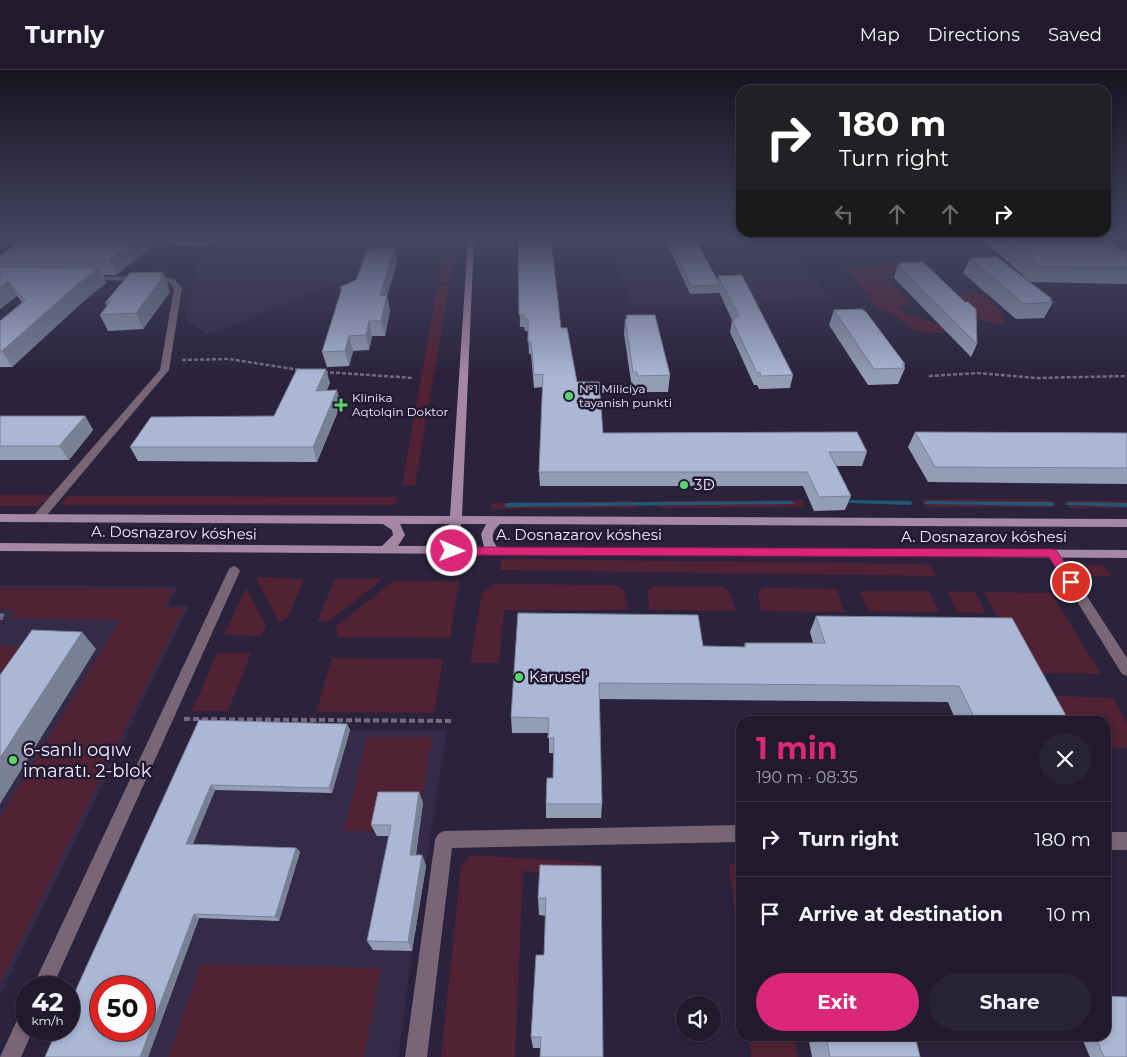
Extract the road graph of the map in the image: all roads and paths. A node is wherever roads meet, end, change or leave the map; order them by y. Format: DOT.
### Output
graph roads {
  1 [pos="175,285"];
  2 [pos="469,285"];
  3 [pos="166,361"];
  4 [pos="307,370"];
  5 [pos="316,371"];
  6 [pos="929,376"];
  7 [pos="1127,376"];
  8 [pos="413,378"];
  9 [pos="0,518"];
  10 [pos="38,518"];
  11 [pos="386,520"];
  12 [pos="456,520"];
  13 [pos="498,520"];
  14 [pos="1127,523"];
  15 [pos="0,547"];
  16 [pos="384,550"];
  17 [pos="452,551"];
  18 [pos="494,552"];
  19 [pos="1052,553"];
  20 [pos="1127,554"];
  21 [pos="234,571"];
  22 [pos="1127,670"];
  23 [pos="166,719"];
  24 [pos="454,721"];
  25 [pos="736,833"];
  26 [pos="1111,841"];
  27 [pos="1127,842"];
  28 [pos="48,976"];
  29 [pos="17,1041"];
  30 [pos="10,1057"];
  31 [pos="416,1057"];
  1 -- 3 [label="street"];
  2 -- 12 [label="main road"];
  3 -- 4 [label="path"];
  3 -- 10 [label="street"];
  5 -- 8 [label="path"];
  6 -- 7 [label="path"];
  9 -- 10 [label="main road, A. Dosnazarov kóshesi"];
  10 -- 11 [label="main road, A. Dosnazarov kóshesi"];
  11 -- 12 [label="main road, A. Dosnazarov kóshesi"];
  11 -- 16 [label="main road"];
  12 -- 13 [label="main road, A. Dosnazarov kóshesi"];
  12 -- 17 [label="main road"];
  13 -- 14 [label="main road, A. Dosnazarov kóshesi"];
  13 -- 18 [label="main road"];
  15 -- 16 [label="main road, A. Dosnazarov kóshesi"];
  16 -- 17 [label="main road, A. Dosnazarov kóshesi"];
  17 -- 18 [label="main road, A. Dosnazarov kóshesi"];
  18 -- 19 [label="main road, A. Dosnazarov kóshesi"];
  19 -- 20 [label="main road, A. Dosnazarov kóshesi"];
  19 -- 22 [label="street"];
  21 -- 23 [label="street"];
  23 -- 24 [label="path"];
  23 -- 28 [label="street"];
  25 -- 31 [label="street"];
  26 -- 27 [label="street"];
  29 -- 30 [label="street"];
}
